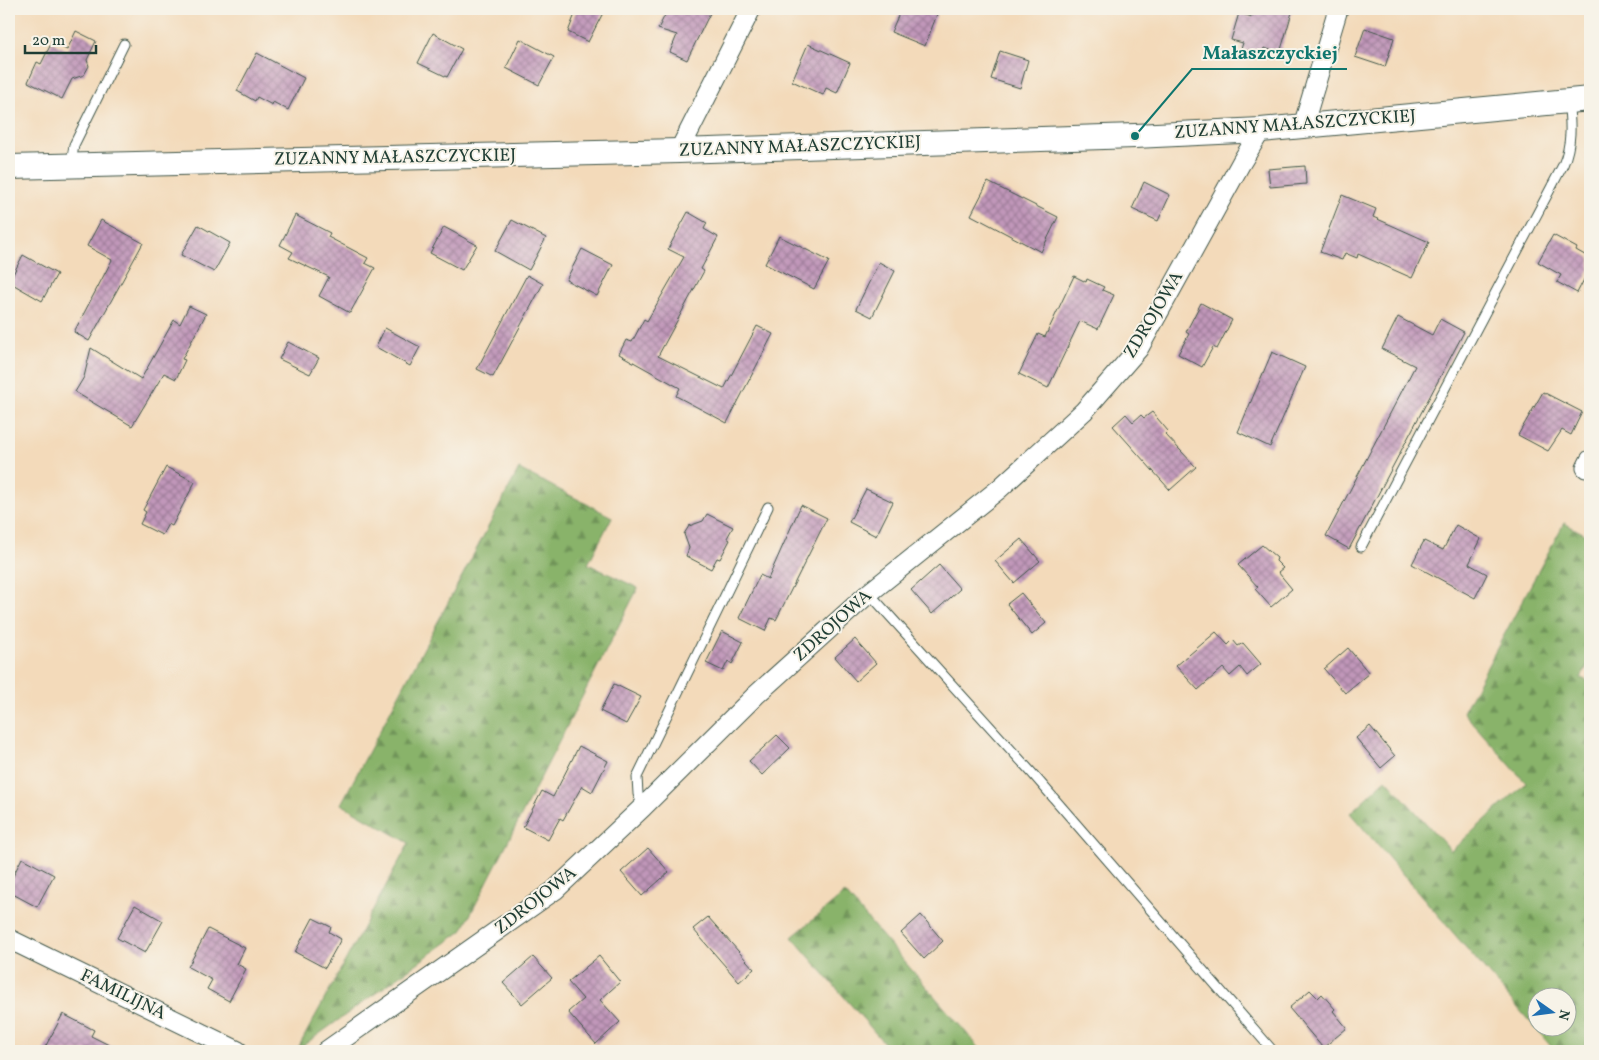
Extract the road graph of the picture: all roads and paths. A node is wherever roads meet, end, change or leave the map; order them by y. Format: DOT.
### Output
graph roads {
  1 [pos="751,9"];
  2 [pos="1338,9"];
  3 [pos="124,44"];
  4 [pos="1584,97"];
  5 [pos="1303,126"];
  6 [pos="1261,130"];
  7 [pos="679,151"];
  8 [pos="70,166"];
  9 [pos="9,167"];
  10 [pos="768,506"];
  11 [pos="1361,548"];
  12 [pos="869,592"];
  13 [pos="643,807"];
  14 [pos="9,939"];
  15 [pos="238,1051"];
  16 [pos="326,1051"];
  17 [pos="1273,1051"];
  1 -- 7 [label="street"];
  2 -- 5 [label="street"];
  3 -- 8 [label="lane"];
  4 -- 5 [label="street, ZUZANNY MAŁASZCZYCKIEJ"];
  4 -- 11 [label="lane"];
  5 -- 6 [label="street, ZUZANNY MAŁASZCZYCKIEJ"];
  6 -- 7 [label="street, ZUZANNY MAŁASZCZYCKIEJ"];
  6 -- 12 [label="street, ZDROJOWA"];
  7 -- 8 [label="street, ZUZANNY MAŁASZCZYCKIEJ"];
  8 -- 9 [label="street, ZUZANNY MAŁASZCZYCKIEJ"];
  10 -- 13 [label="lane"];
  12 -- 13 [label="street, ZDROJOWA"];
  12 -- 17 [label="lane"];
  13 -- 16 [label="street, ZDROJOWA"];
  14 -- 15 [label="street, FAMILIJNA"];
}
